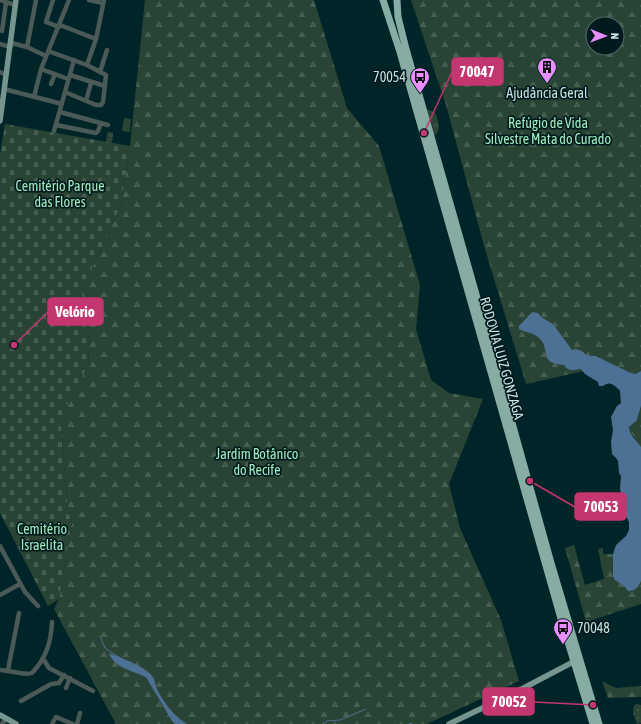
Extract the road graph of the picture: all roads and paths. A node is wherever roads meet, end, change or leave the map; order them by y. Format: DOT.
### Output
graph roads {
  1 [pos="0,0"];
  2 [pos="36,0"];
  3 [pos="53,0"];
  4 [pos="70,0"];
  5 [pos="89,0"];
  6 [pos="383,0"];
  7 [pos="397,0"];
  8 [pos="103,1"];
  9 [pos="6,3"];
  10 [pos="15,3"];
  11 [pos="2,13"];
  12 [pos="60,26"];
  13 [pos="2,31"];
  14 [pos="96,39"];
  15 [pos="0,44"];
  16 [pos="10,45"];
  17 [pos="27,47"];
  18 [pos="107,50"];
  19 [pos="47,53"];
  20 [pos="74,60"];
  21 [pos="87,65"];
  22 [pos="41,69"];
  23 [pos="0,72"];
  24 [pos="100,72"];
  25 [pos="55,74"];
  26 [pos="6,75"];
  27 [pos="69,77"];
  28 [pos="91,83"];
  29 [pos="51,84"];
  30 [pos="105,86"];
  31 [pos="4,89"];
  32 [pos="65,92"];
  33 [pos="34,97"];
  34 [pos="86,101"];
  35 [pos="62,104"];
  36 [pos="60,112"];
  37 [pos="0,121"];
  38 [pos="101,123"];
  39 [pos="56,125"];
  40 [pos="108,125"];
  41 [pos="54,131"];
  42 [pos="0,546"];
  43 [pos="2,554"];
  44 [pos="20,584"];
  45 [pos="0,595"];
  46 [pos="38,606"];
  47 [pos="19,613"];
  48 [pos="52,622"];
  49 [pos="44,660"];
  50 [pos="575,661"];
  51 [pos="0,670"];
  52 [pos="8,670"];
  53 [pos="64,675"];
  54 [pos="70,678"];
  55 [pos="66,688"];
  56 [pos="92,690"];
  57 [pos="21,701"];
  58 [pos="80,713"];
  59 [pos="0,715"];
  60 [pos="6,718"];
  61 [pos="2,724"];
  62 [pos="16,724"];
  63 [pos="52,724"];
  64 [pos="73,724"];
  65 [pos="78,724"];
  66 [pos="449,724"];
  67 [pos="593,724"];
  68 [pos="599,724"];
  1 -- 9 [label="street"];
  2 -- 17 [label="street"];
  3 -- 12 [label="street"];
  4 -- 12 [label="street"];
  5 -- 8 [label="street"];
  6 -- 50 [label="highway, RODOVIA LUIZ GONZAGA"];
  7 -- 68 [label="highway, RODOVIA LUIZ GONZAGA"];
  8 -- 14 [label="street"];
  9 -- 10 [label="street"];
  9 -- 11 [label="street"];
  10 -- 16 [label="main road"];
  11 -- 13 [label="street"];
  12 -- 14 [label="street"];
  12 -- 19 [label="street"];
  14 -- 21 [label="street"];
  15 -- 16 [label="street"];
  16 -- 17 [label="street"];
  16 -- 26 [label="main road"];
  17 -- 19 [label="street"];
  18 -- 24 [label="street"];
  19 -- 20 [label="street"];
  19 -- 22 [label="street"];
  20 -- 21 [label="street"];
  20 -- 27 [label="street"];
  21 -- 24 [label="street"];
  22 -- 25 [label="street"];
  22 -- 33 [label="street"];
  23 -- 26 [label="street"];
  24 -- 30 [label="street"];
  25 -- 27 [label="street"];
  25 -- 29 [label="street"];
  26 -- 31 [label="main road"];
  27 -- 28 [label="street"];
  27 -- 32 [label="street"];
  28 -- 30 [label="street"];
  28 -- 34 [label="street"];
  30 -- 34 [label="street"];
  31 -- 33 [label="street"];
  31 -- 37 [label="main road"];
  32 -- 34 [label="street"];
  32 -- 35 [label="street"];
  33 -- 35 [label="street"];
  35 -- 36 [label="street"];
  36 -- 38 [label="street"];
  36 -- 39 [label="street"];
  38 -- 39 [label="street"];
  38 -- 40 [label="street"];
  39 -- 41 [label="street"];
  42 -- 43 [label="street"];
  43 -- 44 [label="street"];
  44 -- 45 [label="street"];
  44 -- 46 [label="street"];
  47 -- 52 [label="street"];
  48 -- 49 [label="street"];
  49 -- 52 [label="street"];
  49 -- 53 [label="street"];
  50 -- 66 [label="main road"];
  50 -- 67 [label="highway, RODOVIA LUIZ GONZAGA"];
  51 -- 52 [label="street"];
  53 -- 54 [label="street"];
  53 -- 57 [label="street"];
  54 -- 55 [label="street"];
  54 -- 56 [label="street"];
  58 -- 65 [label="street"];
  59 -- 60 [label="main road"];
  60 -- 61 [label="street"];
  60 -- 62 [label="main road"];
  63 -- 64 [label="street"];
}
